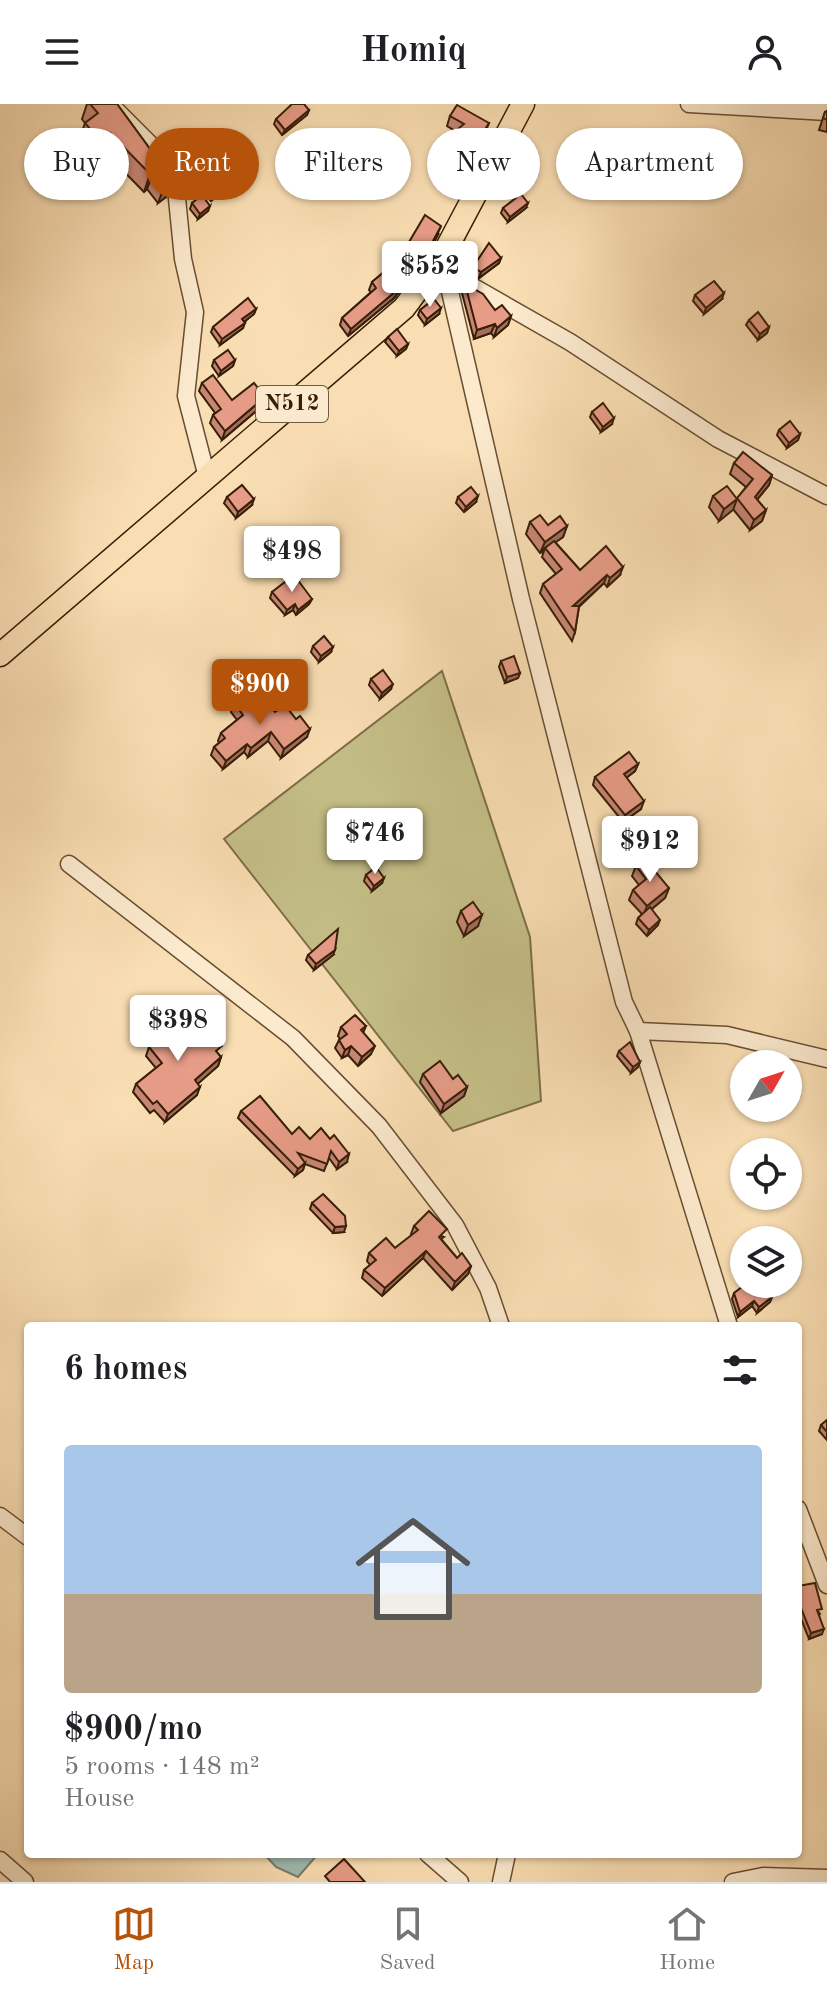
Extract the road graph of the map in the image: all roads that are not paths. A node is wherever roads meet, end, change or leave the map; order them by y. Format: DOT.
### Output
graph roads {
  1 [pos="110,104"];
  2 [pos="523,104"];
  3 [pos="689,104"];
  4 [pos="827,112"];
  5 [pos="442,263"];
  6 [pos="207,477"];
  7 [pos="827,496"];
  8 [pos="0,655"];
  9 [pos="69,864"];
  10 [pos="638,1031"];
  11 [pos="827,1059"];
  12 [pos="500,1322"];
  13 [pos="728,1322"];
  14 [pos="0,1516"];
  15 [pos="802,1519"];
  16 [pos="24,1534"];
  17 [pos="827,1585"];
  18 [pos="433,1858"];
  19 [pos="506,1858"];
  20 [pos="0,1860"];
  21 [pos="827,1878"];
  22 [pos="25,1882"];
  23 [pos="460,1882"];
  24 [pos="501,1882"];
  25 [pos="733,1882"];
  1 -- 6 [label="street"];
  2 -- 5 [label="highway, N512"];
  3 -- 4 [label="street"];
  5 -- 6 [label="highway, N512"];
  5 -- 7 [label="street"];
  5 -- 10 [label="street"];
  6 -- 8 [label="highway, N512"];
  9 -- 12 [label="street"];
  10 -- 11 [label="street"];
  10 -- 13 [label="street"];
  14 -- 16 [label="street"];
  15 -- 17 [label="street"];
  18 -- 23 [label="street"];
  19 -- 24 [label="street"];
  20 -- 22 [label="street"];
  21 -- 25 [label="street"];
}
